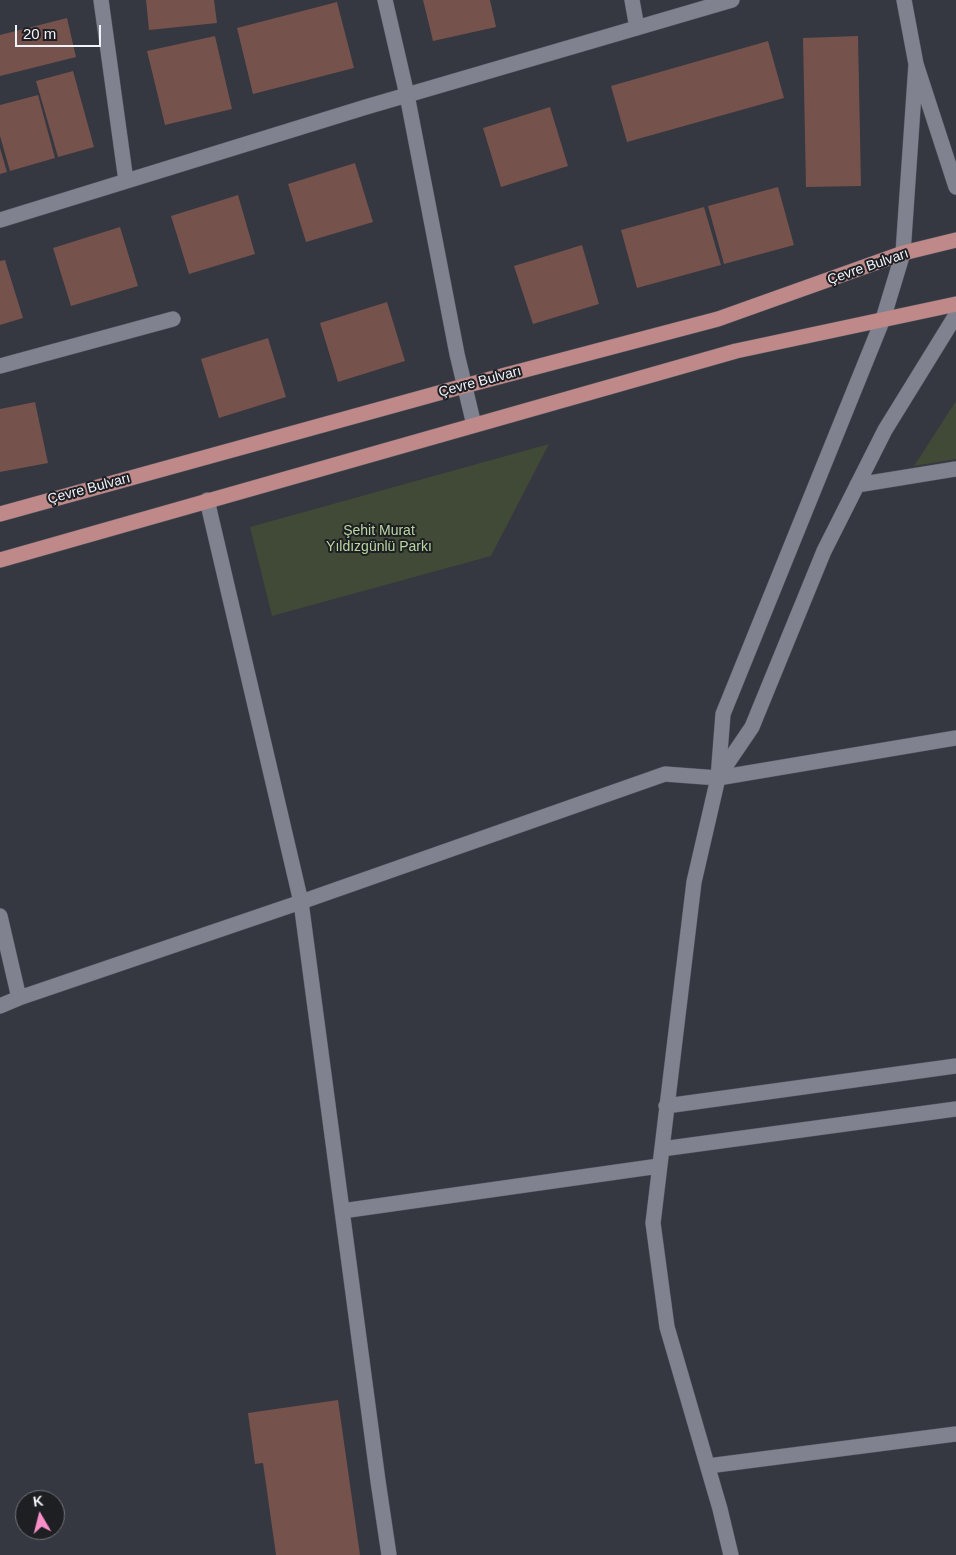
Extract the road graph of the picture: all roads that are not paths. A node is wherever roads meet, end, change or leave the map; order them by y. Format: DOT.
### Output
graph roads {
  1 [pos="101,0"];
  2 [pos="385,0"];
  3 [pos="632,0"];
  4 [pos="732,0"];
  5 [pos="904,0"];
  6 [pos="637,28"];
  7 [pos="916,64"];
  8 [pos="407,95"];
  9 [pos="126,181"];
  10 [pos="956,187"];
  11 [pos="0,220"];
  12 [pos="956,240"];
  13 [pos="903,254"];
  14 [pos="956,304"];
  15 [pos="956,315"];
  16 [pos="173,319"];
  17 [pos="883,320"];
  18 [pos="0,366"];
  19 [pos="464,386"];
  20 [pos="474,425"];
  21 [pos="956,469"];
  22 [pos="857,485"];
  23 [pos="207,500"];
  24 [pos="0,514"];
  25 [pos="0,560"];
  26 [pos="956,738"];
  27 [pos="718,778"];
  28 [pos="301,902"];
  29 [pos="0,916"];
  30 [pos="19,998"];
  31 [pos="0,1006"];
  32 [pos="956,1066"];
  33 [pos="666,1106"];
  34 [pos="956,1109"];
  35 [pos="662,1149"];
  36 [pos="659,1166"];
  37 [pos="342,1211"];
  38 [pos="956,1434"];
  39 [pos="708,1466"];
  40 [pos="390,1555"];
  41 [pos="731,1555"];
  1 -- 9 [label="street"];
  2 -- 8 [label="street"];
  3 -- 6 [label="street"];
  4 -- 6 [label="street"];
  5 -- 7 [label="street"];
  6 -- 8 [label="street"];
  7 -- 10 [label="street"];
  7 -- 13 [label="street"];
  8 -- 9 [label="street"];
  8 -- 19 [label="street"];
  9 -- 11 [label="street"];
  12 -- 13 [label="main road, Çevre Bulvarı"];
  13 -- 17 [label="street"];
  13 -- 19 [label="main road, Çevre Bulvarı"];
  14 -- 17 [label="main road"];
  15 -- 22 [label="street"];
  16 -- 18 [label="street"];
  17 -- 20 [label="main road"];
  17 -- 27 [label="street"];
  19 -- 20 [label="street"];
  19 -- 24 [label="main road, Çevre Bulvarı"];
  20 -- 23 [label="main road"];
  21 -- 22 [label="street"];
  22 -- 27 [label="street"];
  23 -- 25 [label="main road"];
  23 -- 28 [label="street"];
  26 -- 27 [label="street"];
  27 -- 28 [label="street"];
  27 -- 33 [label="street"];
  28 -- 30 [label="street"];
  28 -- 37 [label="street"];
  29 -- 30 [label="street"];
  30 -- 31 [label="street"];
  32 -- 33 [label="street"];
  33 -- 35 [label="street"];
  34 -- 35 [label="street"];
  35 -- 36 [label="street"];
  36 -- 37 [label="street"];
  36 -- 39 [label="street"];
  37 -- 40 [label="street"];
  38 -- 39 [label="street"];
  39 -- 41 [label="street"];
}
